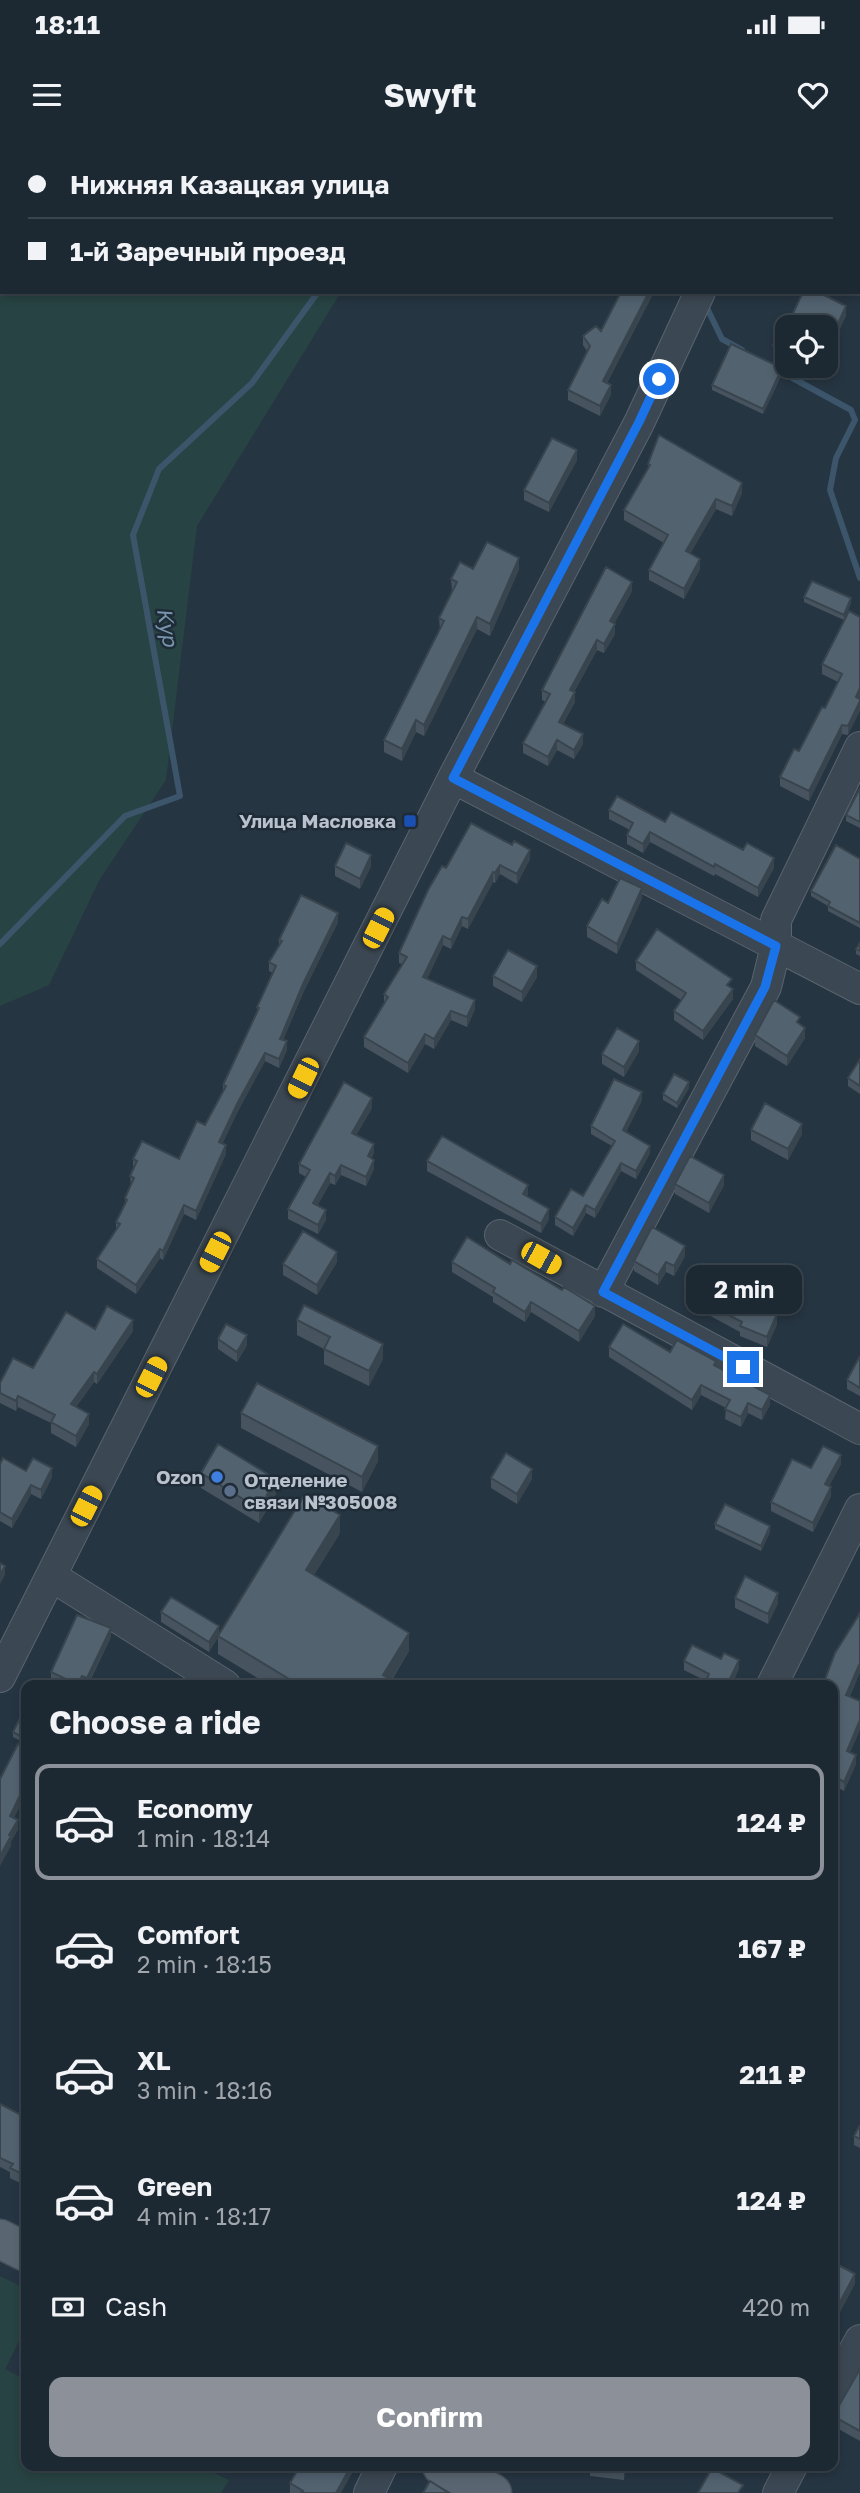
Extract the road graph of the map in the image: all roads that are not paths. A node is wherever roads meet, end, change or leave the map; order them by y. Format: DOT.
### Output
graph roads {
  1 [pos="699,294"];
  2 [pos="860,747"];
  3 [pos="453,778"];
  4 [pos="776,946"];
  5 [pos="860,989"];
  6 [pos="500,1236"];
  7 [pos="603,1292"];
  8 [pos="860,1429"];
  9 [pos="860,1510"];
  10 [pos="51,1576"];
  11 [pos="0,1677"];
  12 [pos="217,1680"];
  13 [pos="775,1680"];
  14 [pos="0,2239"];
  15 [pos="21,2250"];
  16 [pos="860,2340"];
  17 [pos="838,2381"];
  18 [pos="380,2471"];
  19 [pos="451,2471"];
  20 [pos="789,2471"];
  21 [pos="369,2493"];
  22 [pos="492,2493"];
  23 [pos="778,2493"];
  1 -- 3 [label="street"];
  2 -- 4 [label="street"];
  3 -- 4 [label="street"];
  3 -- 10 [label="street"];
  4 -- 5 [label="street"];
  4 -- 7 [label="street"];
  6 -- 7 [label="street"];
  7 -- 8 [label="street"];
  9 -- 13 [label="street"];
  10 -- 11 [label="street"];
  10 -- 12 [label="street"];
  14 -- 15 [label="main road"];
  16 -- 17 [label="street"];
  18 -- 21 [label="street"];
  19 -- 22 [label="main road"];
  20 -- 23 [label="street"];
}
